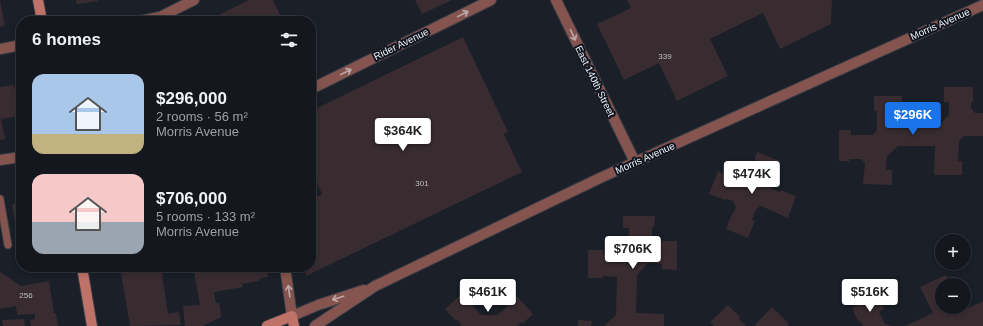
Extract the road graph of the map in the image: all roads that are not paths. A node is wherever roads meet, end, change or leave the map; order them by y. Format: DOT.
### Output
graph roads {
  1 [pos="38,0"];
  2 [pos="194,0"];
  3 [pos="491,0"];
  4 [pos="556,0"];
  5 [pos="983,5"];
  6 [pos="41,16"];
  7 [pos="162,16"];
  8 [pos="16,46"];
  9 [pos="0,49"];
  10 [pos="316,87"];
  11 [pos="16,158"];
  12 [pos="0,160"];
  13 [pos="635,162"];
  14 [pos="0,200"];
  15 [pos="8,245"];
  16 [pos="83,272"];
  17 [pos="286,272"];
  18 [pos="375,286"];
  19 [pos="293,321"];
  20 [pos="92,326"];
  21 [pos="267,326"];
  22 [pos="315,326"];
  1 -- 6 [label="main road"];
  2 -- 7 [label="street"];
  10 -- 3 [label="street, Rider Avenue, one-way"];
  4 -- 13 [label="street, East 140th Street, one-way"];
  5 -- 13 [label="street, Morris Avenue"];
  8 -- 9 [label="street"];
  11 -- 12 [label="street"];
  13 -- 18 [label="street, Morris Avenue"];
  14 -- 15 [label="lane"];
  16 -- 20 [label="main road"];
  19 -- 17 [label="street, one-way"];
  18 -- 19 [label="street, one-way"];
  18 -- 22 [label="street, Morris Avenue"];
  19 -- 21 [label="main road"];
}
